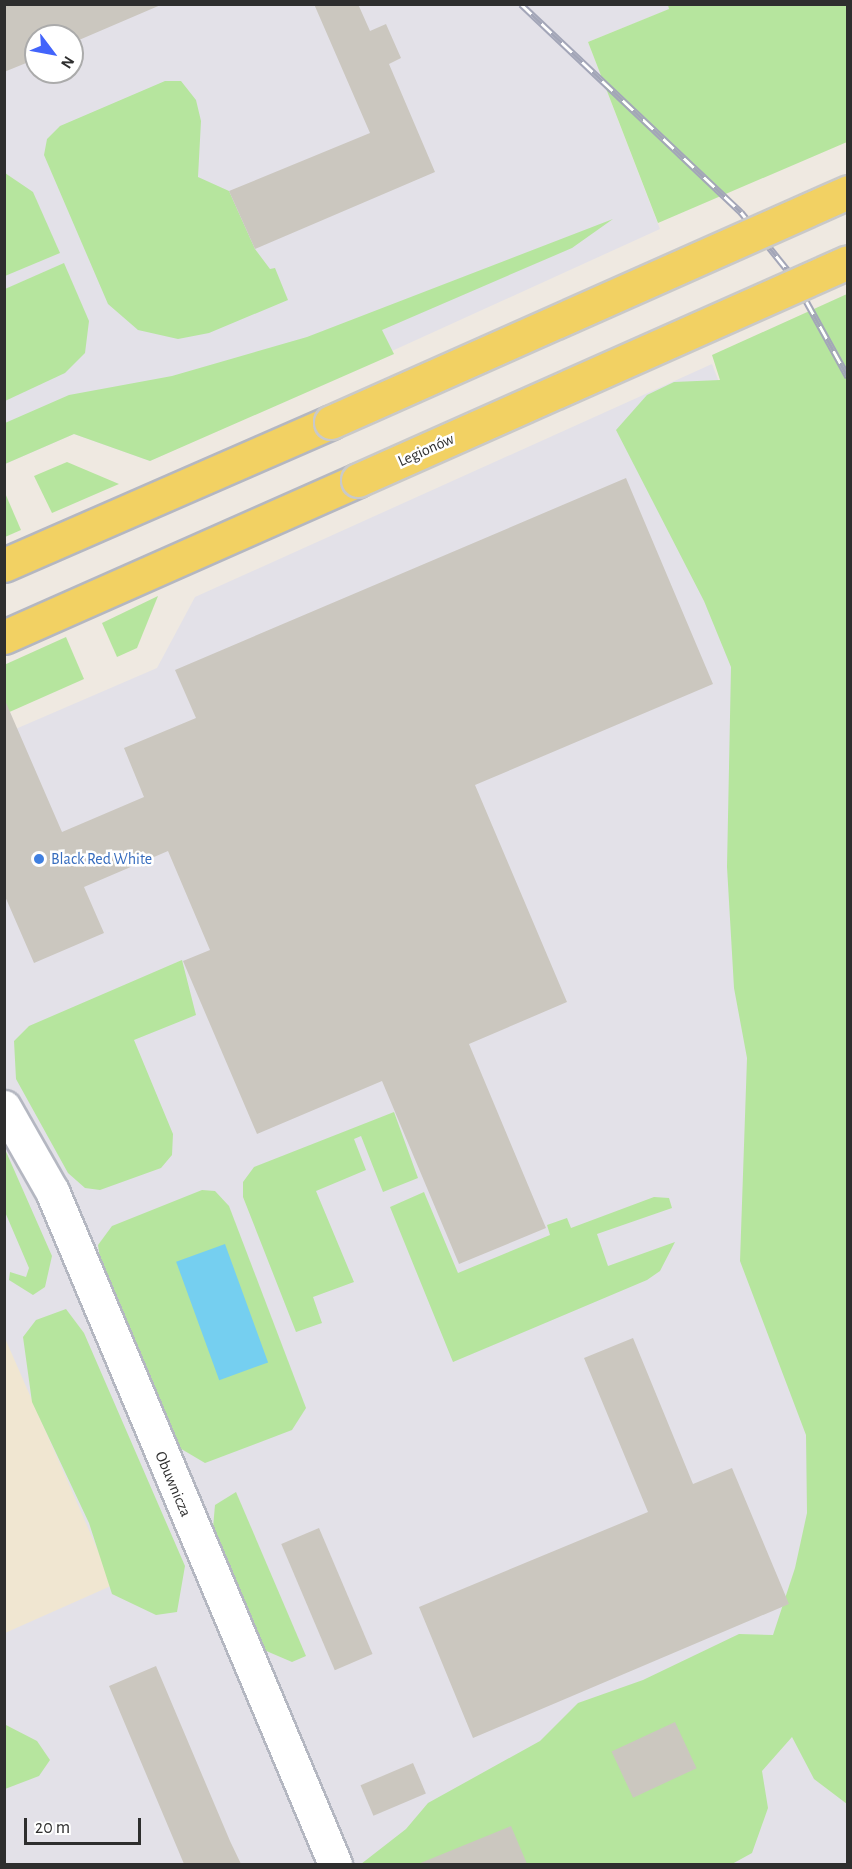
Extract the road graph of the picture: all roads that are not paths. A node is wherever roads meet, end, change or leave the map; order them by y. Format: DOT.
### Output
graph roads {
  1 [pos="848,192"];
  2 [pos="848,262"];
  3 [pos="4,565"];
  4 [pos="4,637"];
  5 [pos="4,1107"];
  6 [pos="335,1864"];
  1 -- 3 [label="main road, bridge"];
  2 -- 4 [label="main road, Legionów, bridge"];
  5 -- 6 [label="street, Obuwnicza"];
}
